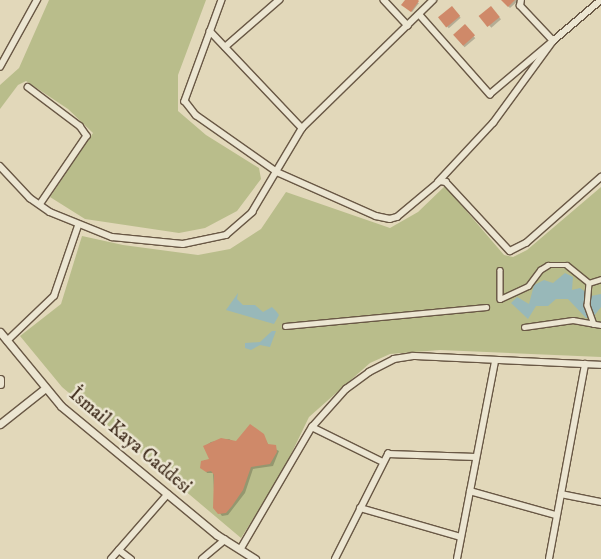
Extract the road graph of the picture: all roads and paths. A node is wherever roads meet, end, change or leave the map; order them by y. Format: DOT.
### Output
graph roads {
  1 [pos="37,0"];
  2 [pos="222,0"];
  3 [pos="279,0"];
  4 [pos="384,0"];
  5 [pos="433,0"];
  6 [pos="521,0"];
  7 [pos="601,0"];
  8 [pos="420,15"];
  9 [pos="408,26"];
  10 [pos="210,31"];
  11 [pos="553,42"];
  12 [pos="225,47"];
  13 [pos="0,67"];
  14 [pos="28,88"];
  15 [pos="302,128"];
  16 [pos="0,166"];
  17 [pos="277,172"];
  18 [pos="601,177"];
  19 [pos="431,189"];
  20 [pos="40,205"];
  21 [pos="78,226"];
  22 [pos="500,270"];
  23 [pos="601,279"];
  24 [pos="589,283"];
  25 [pos="486,307"];
  26 [pos="594,324"];
  27 [pos="601,325"];
  28 [pos="285,326"];
  29 [pos="524,327"];
  30 [pos="0,332"];
  31 [pos="7,341"];
  32 [pos="495,361"];
  33 [pos="585,364"];
  34 [pos="601,365"];
  35 [pos="0,379"];
  36 [pos="0,384"];
  37 [pos="44,389"];
  38 [pos="0,424"];
  39 [pos="312,427"];
  40 [pos="476,458"];
  41 [pos="383,462"];
  42 [pos="470,491"];
  43 [pos="168,494"];
  44 [pos="561,494"];
  45 [pos="601,502"];
  46 [pos="360,508"];
  47 [pos="556,515"];
  48 [pos="461,537"];
  49 [pos="225,540"];
  50 [pos="119,550"];
  51 [pos="240,550"];
  52 [pos="112,559"];
  53 [pos="131,559"];
  54 [pos="202,559"];
  55 [pos="255,559"];
  56 [pos="335,559"];
  57 [pos="457,559"];
  58 [pos="549,559"];
  1 -- 13 [label="street"];
  2 -- 10 [label="street"];
  3 -- 12 [label="street"];
  4 -- 9 [label="street"];
  5 -- 8 [label="street"];
  6 -- 11 [label="street"];
  7 -- 11 [label="street"];
  8 -- 9 [label="street"];
  8 -- 11 [label="street"];
  9 -- 15 [label="street"];
  10 -- 12 [label="street"];
  10 -- 17 [label="street"];
  11 -- 19 [label="street"];
  12 -- 15 [label="street"];
  14 -- 20 [label="street"];
  15 -- 17 [label="street"];
  16 -- 20 [label="street"];
  17 -- 19 [label="street"];
  17 -- 21 [label="street"];
  18 -- 19 [label="street"];
  20 -- 21 [label="street"];
  21 -- 31 [label="street"];
  22 -- 24 [label="street"];
  23 -- 24 [label="street"];
  24 -- 26 [label="street"];
  25 -- 28 [label="street"];
  26 -- 27 [label="street"];
  26 -- 29 [label="street"];
  30 -- 31 [label="street, İsmail Kaya Caddesi"];
  31 -- 37 [label="street, İsmail Kaya Caddesi"];
  32 -- 33 [label="street"];
  32 -- 39 [label="street"];
  32 -- 40 [label="street"];
  33 -- 34 [label="street"];
  33 -- 44 [label="street"];
  35 -- 36 [label="street"];
  37 -- 38 [label="street"];
  37 -- 43 [label="street, İsmail Kaya Caddesi"];
  39 -- 41 [label="street"];
  39 -- 51 [label="street"];
  40 -- 41 [label="street"];
  40 -- 42 [label="street"];
  41 -- 46 [label="street"];
  42 -- 47 [label="street"];
  42 -- 48 [label="street"];
  43 -- 49 [label="street, İsmail Kaya Caddesi"];
  43 -- 50 [label="street"];
  44 -- 45 [label="street"];
  44 -- 47 [label="street"];
  46 -- 48 [label="street"];
  46 -- 56 [label="street"];
  47 -- 58 [label="street"];
  48 -- 57 [label="street"];
  49 -- 51 [label="street, İsmail Kaya Caddesi"];
  49 -- 54 [label="street"];
  50 -- 52 [label="street"];
  50 -- 53 [label="street"];
  51 -- 55 [label="street, İsmail Kaya Caddesi"];
}
